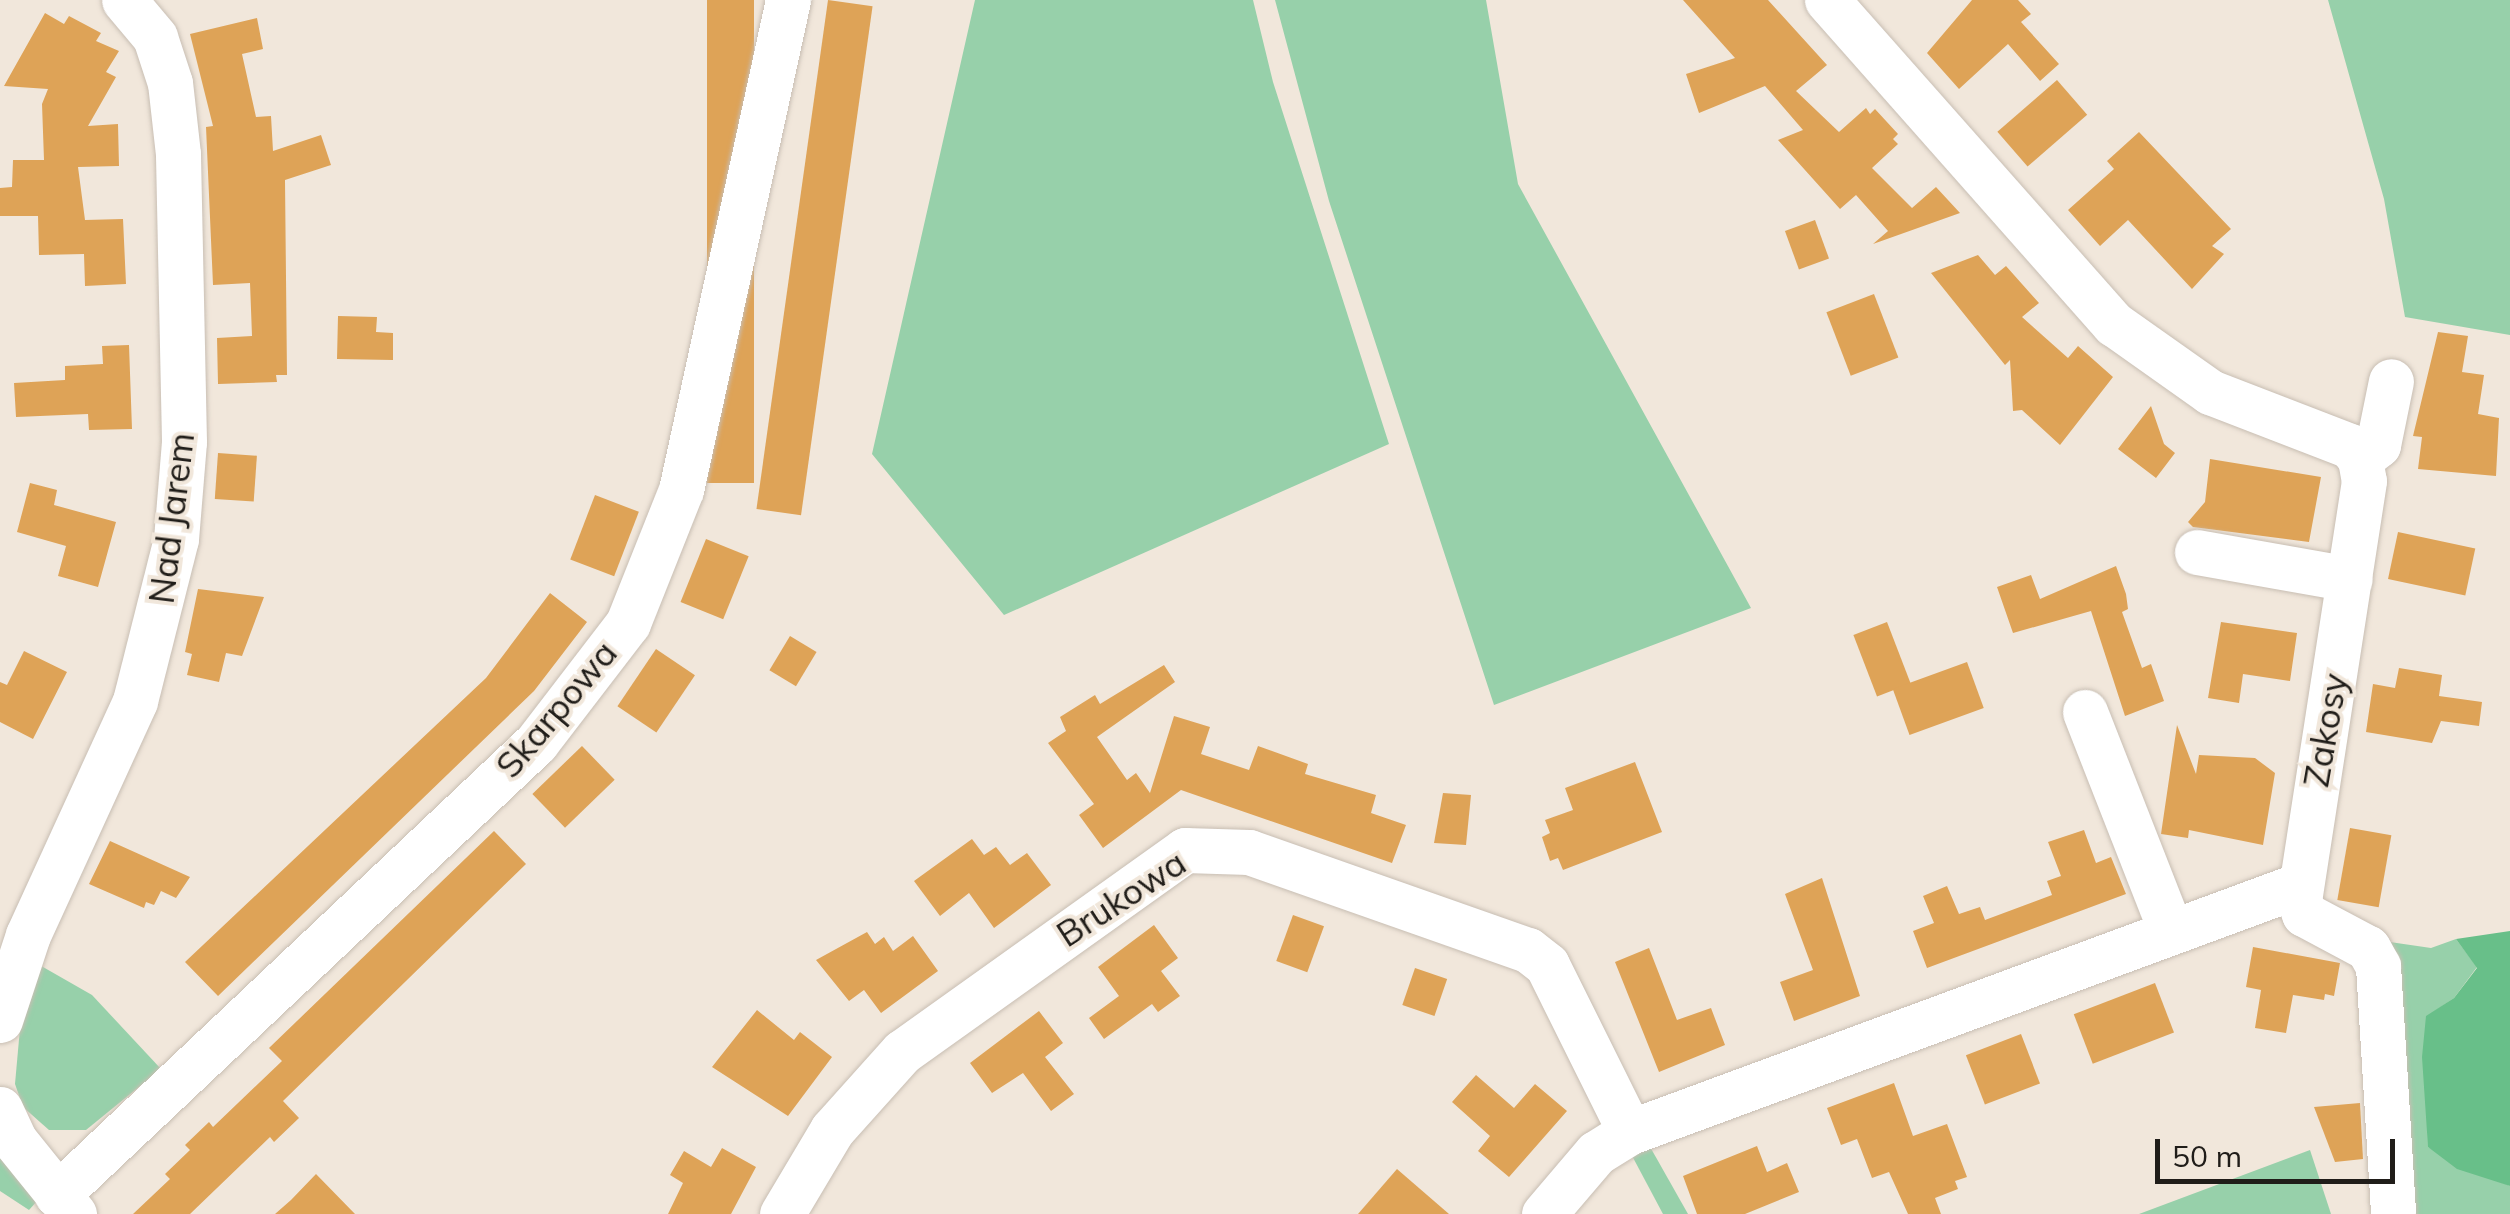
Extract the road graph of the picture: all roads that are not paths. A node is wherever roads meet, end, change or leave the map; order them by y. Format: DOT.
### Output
graph roads {
  1 [pos="124,0"];
  2 [pos="788,0"];
  3 [pos="1828,0"];
  4 [pos="2391,381"];
  5 [pos="2360,460"];
  6 [pos="2197,552"];
  7 [pos="2350,579"];
  8 [pos="2086,712"];
  9 [pos="2299,886"];
  10 [pos="2171,932"];
  11 [pos="0,1020"];
  12 [pos="0,1110"];
  13 [pos="1630,1132"];
  14 [pos="65,1205"];
  15 [pos="782,1214"];
  16 [pos="1544,1214"];
  17 [pos="2393,1214"];
  1 -- 11 [label="street, Nad Jarem"];
  2 -- 14 [label="street, Skarpowa"];
  3 -- 5 [label="street"];
  4 -- 5 [label="street"];
  5 -- 7 [label="street, Zakosy"];
  6 -- 7 [label="street"];
  7 -- 9 [label="street, Zakosy"];
  8 -- 10 [label="street"];
  9 -- 10 [label="street"];
  9 -- 17 [label="street"];
  10 -- 13 [label="street"];
  12 -- 14 [label="street"];
  13 -- 15 [label="street, Brukowa"];
  13 -- 16 [label="street"];
}
